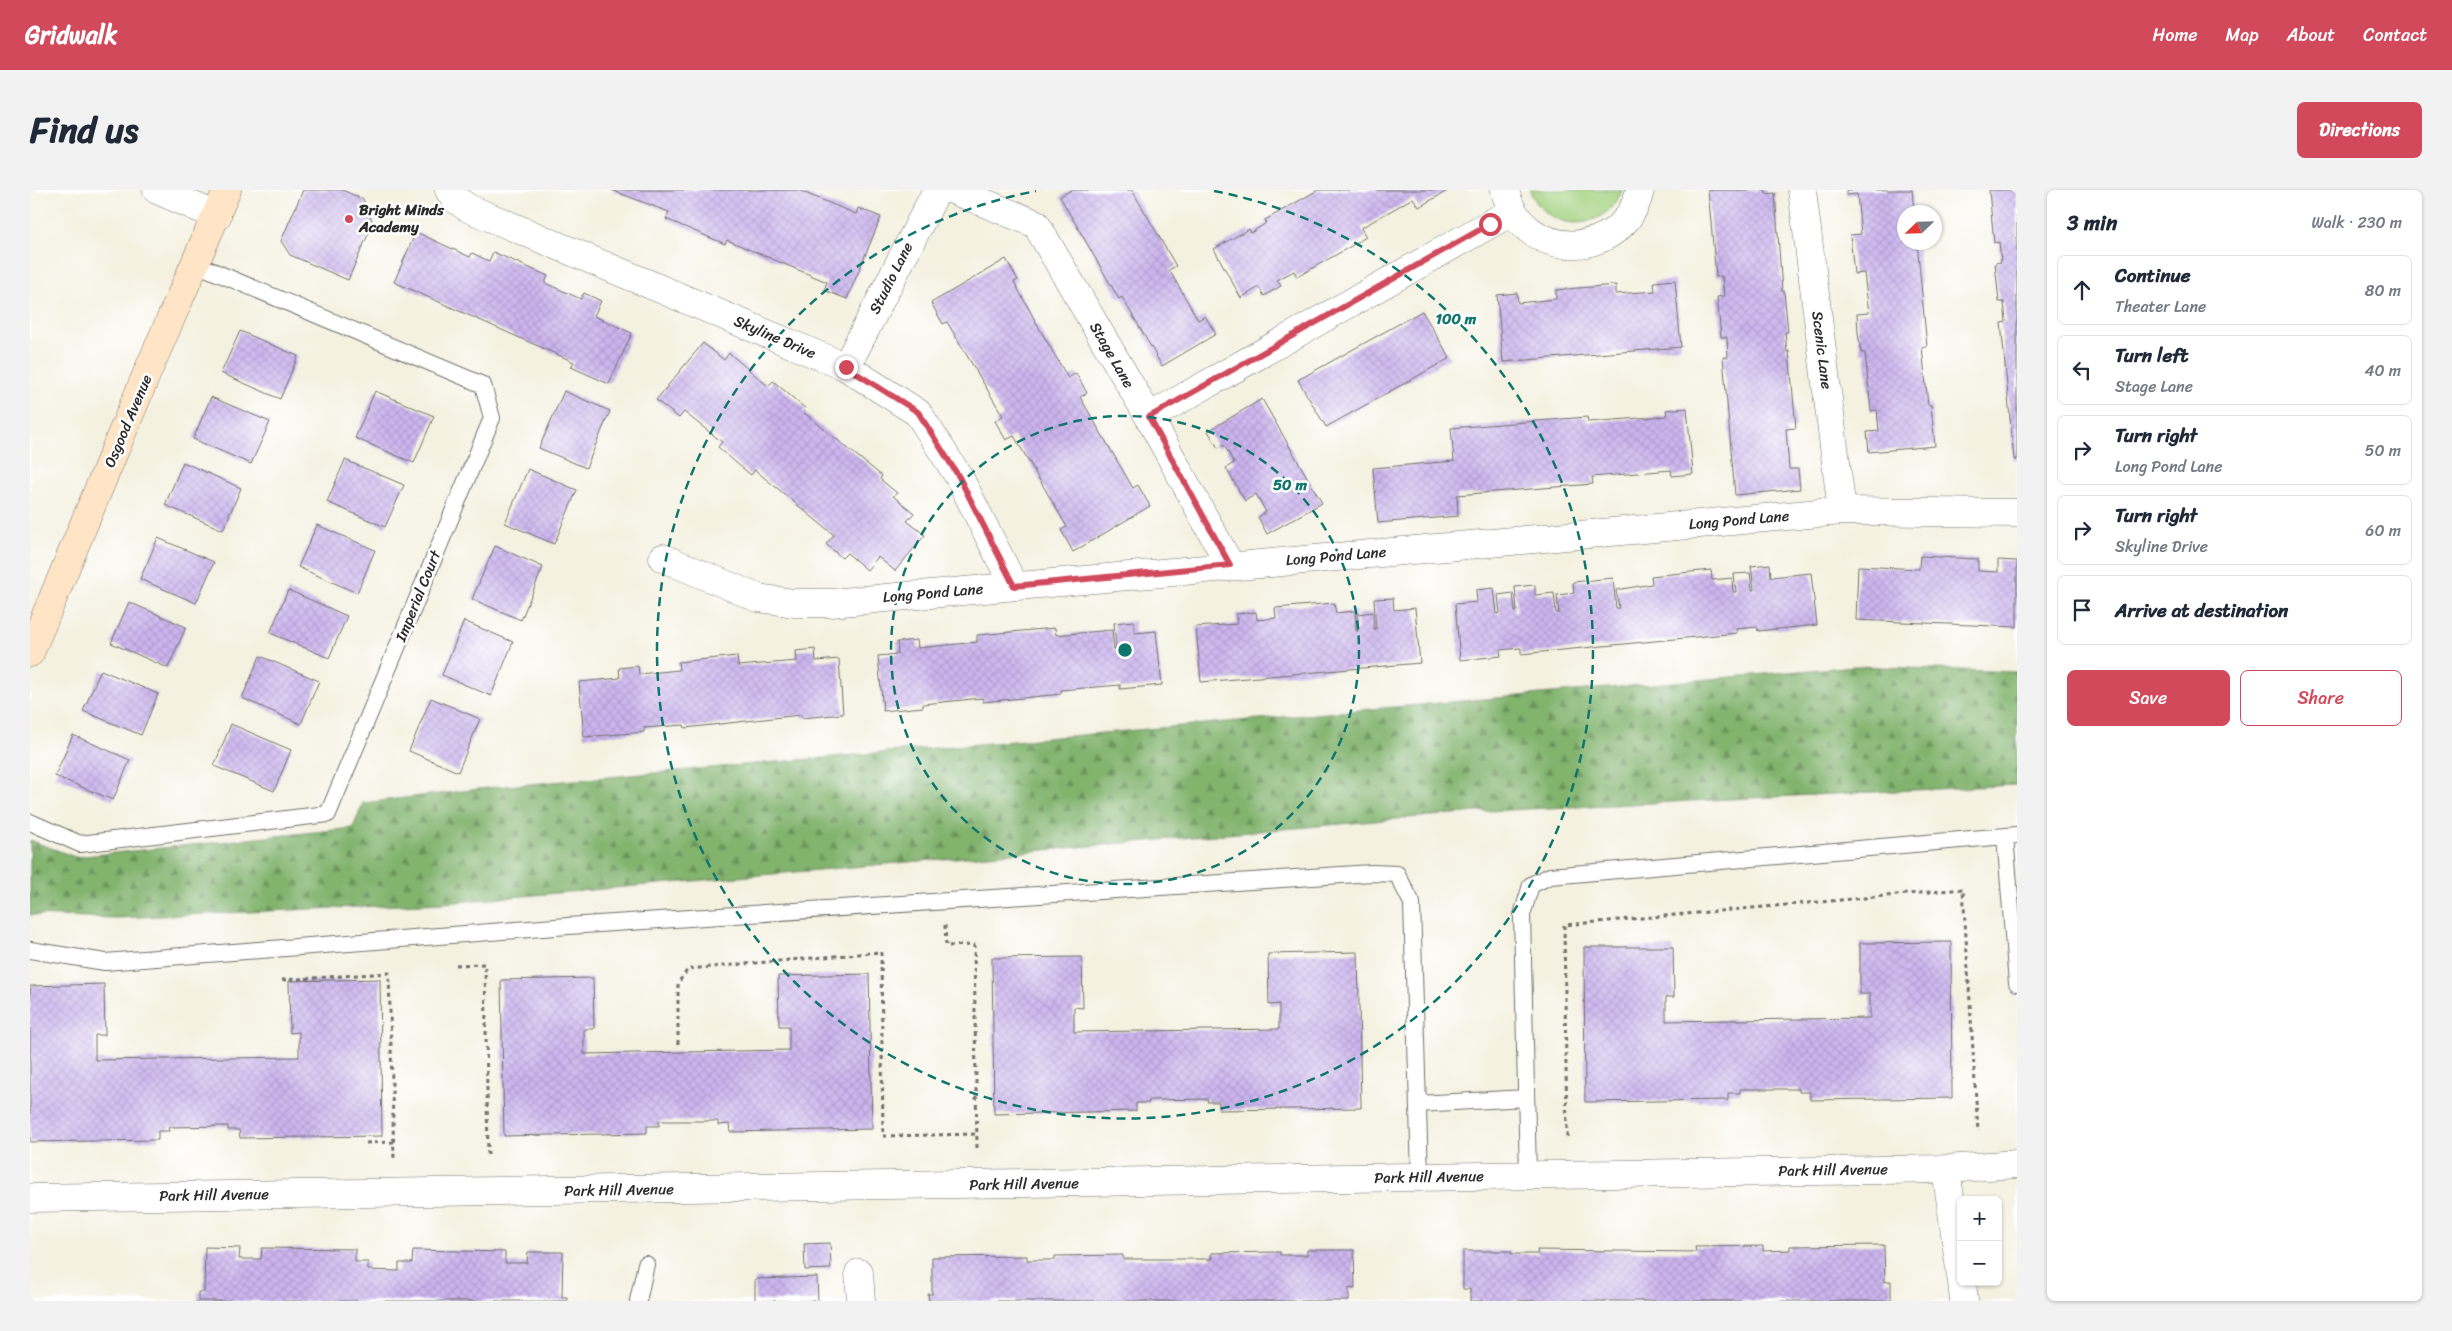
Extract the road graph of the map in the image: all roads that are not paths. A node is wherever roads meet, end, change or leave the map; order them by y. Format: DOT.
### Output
graph roads {
  1 [pos="157,190"];
  2 [pos="227,190"];
  3 [pos="449,190"];
  4 [pos="937,190"];
  5 [pos="953,190"];
  6 [pos="1640,190"];
  7 [pos="1802,190"];
  8 [pos="1509,200"];
  9 [pos="217,216"];
  10 [pos="196,264"];
  11 [pos="846,367"];
  12 [pos="1149,417"];
  13 [pos="1842,511"];
  14 [pos="2017,513"];
  15 [pos="663,558"];
  16 [pos="1230,565"];
  17 [pos="1014,586"];
  18 [pos="30,653"];
  19 [pos="30,822"];
  20 [pos="2011,836"];
  21 [pos="30,950"];
  22 [pos="2017,983"];
  23 [pos="1526,1098"];
  24 [pos="1418,1104"];
  25 [pos="2017,1164"];
  26 [pos="1946,1169"];
  27 [pos="1528,1175"];
  28 [pos="1420,1177"];
  29 [pos="30,1198"];
  30 [pos="1957,1247"];
  31 [pos="646,1264"];
  32 [pos="859,1273"];
  33 [pos="1962,1286"];
  34 [pos="638,1301"];
  35 [pos="861,1301"];
  36 [pos="1964,1301"];
  1 -- 9 [label="street"];
  2 -- 9 [label="street, Osgood Avenue"];
  3 -- 11 [label="street, Skyline Drive"];
  4 -- 11 [label="street, Studio Lane"];
  5 -- 12 [label="street, Stage Lane"];
  6 -- 8 [label="street"];
  7 -- 13 [label="street, Scenic Lane"];
  8 -- 12 [label="street"];
  9 -- 10 [label="street, Osgood Avenue"];
  10 -- 18 [label="street, Osgood Avenue"];
  10 -- 19 [label="lane, Imperial Court"];
  11 -- 17 [label="street, Skyline Drive"];
  12 -- 16 [label="street, Stage Lane"];
  13 -- 14 [label="street, Long Pond Lane"];
  13 -- 16 [label="street, Long Pond Lane"];
  15 -- 17 [label="street, Long Pond Lane"];
  16 -- 17 [label="street, Long Pond Lane"];
  20 -- 22 [label="lane"];
  20 -- 23 [label="lane"];
  21 -- 24 [label="lane"];
  23 -- 24 [label="lane"];
  23 -- 27 [label="lane"];
  24 -- 28 [label="lane"];
  25 -- 26 [label="street, Park Hill Avenue"];
  26 -- 27 [label="street, Park Hill Avenue"];
  26 -- 30 [label="street"];
  27 -- 28 [label="street, Park Hill Avenue"];
  28 -- 29 [label="street, Park Hill Avenue"];
  31 -- 34 [label="lane"];
  32 -- 35 [label="street"];
  33 -- 36 [label="street"];
}
